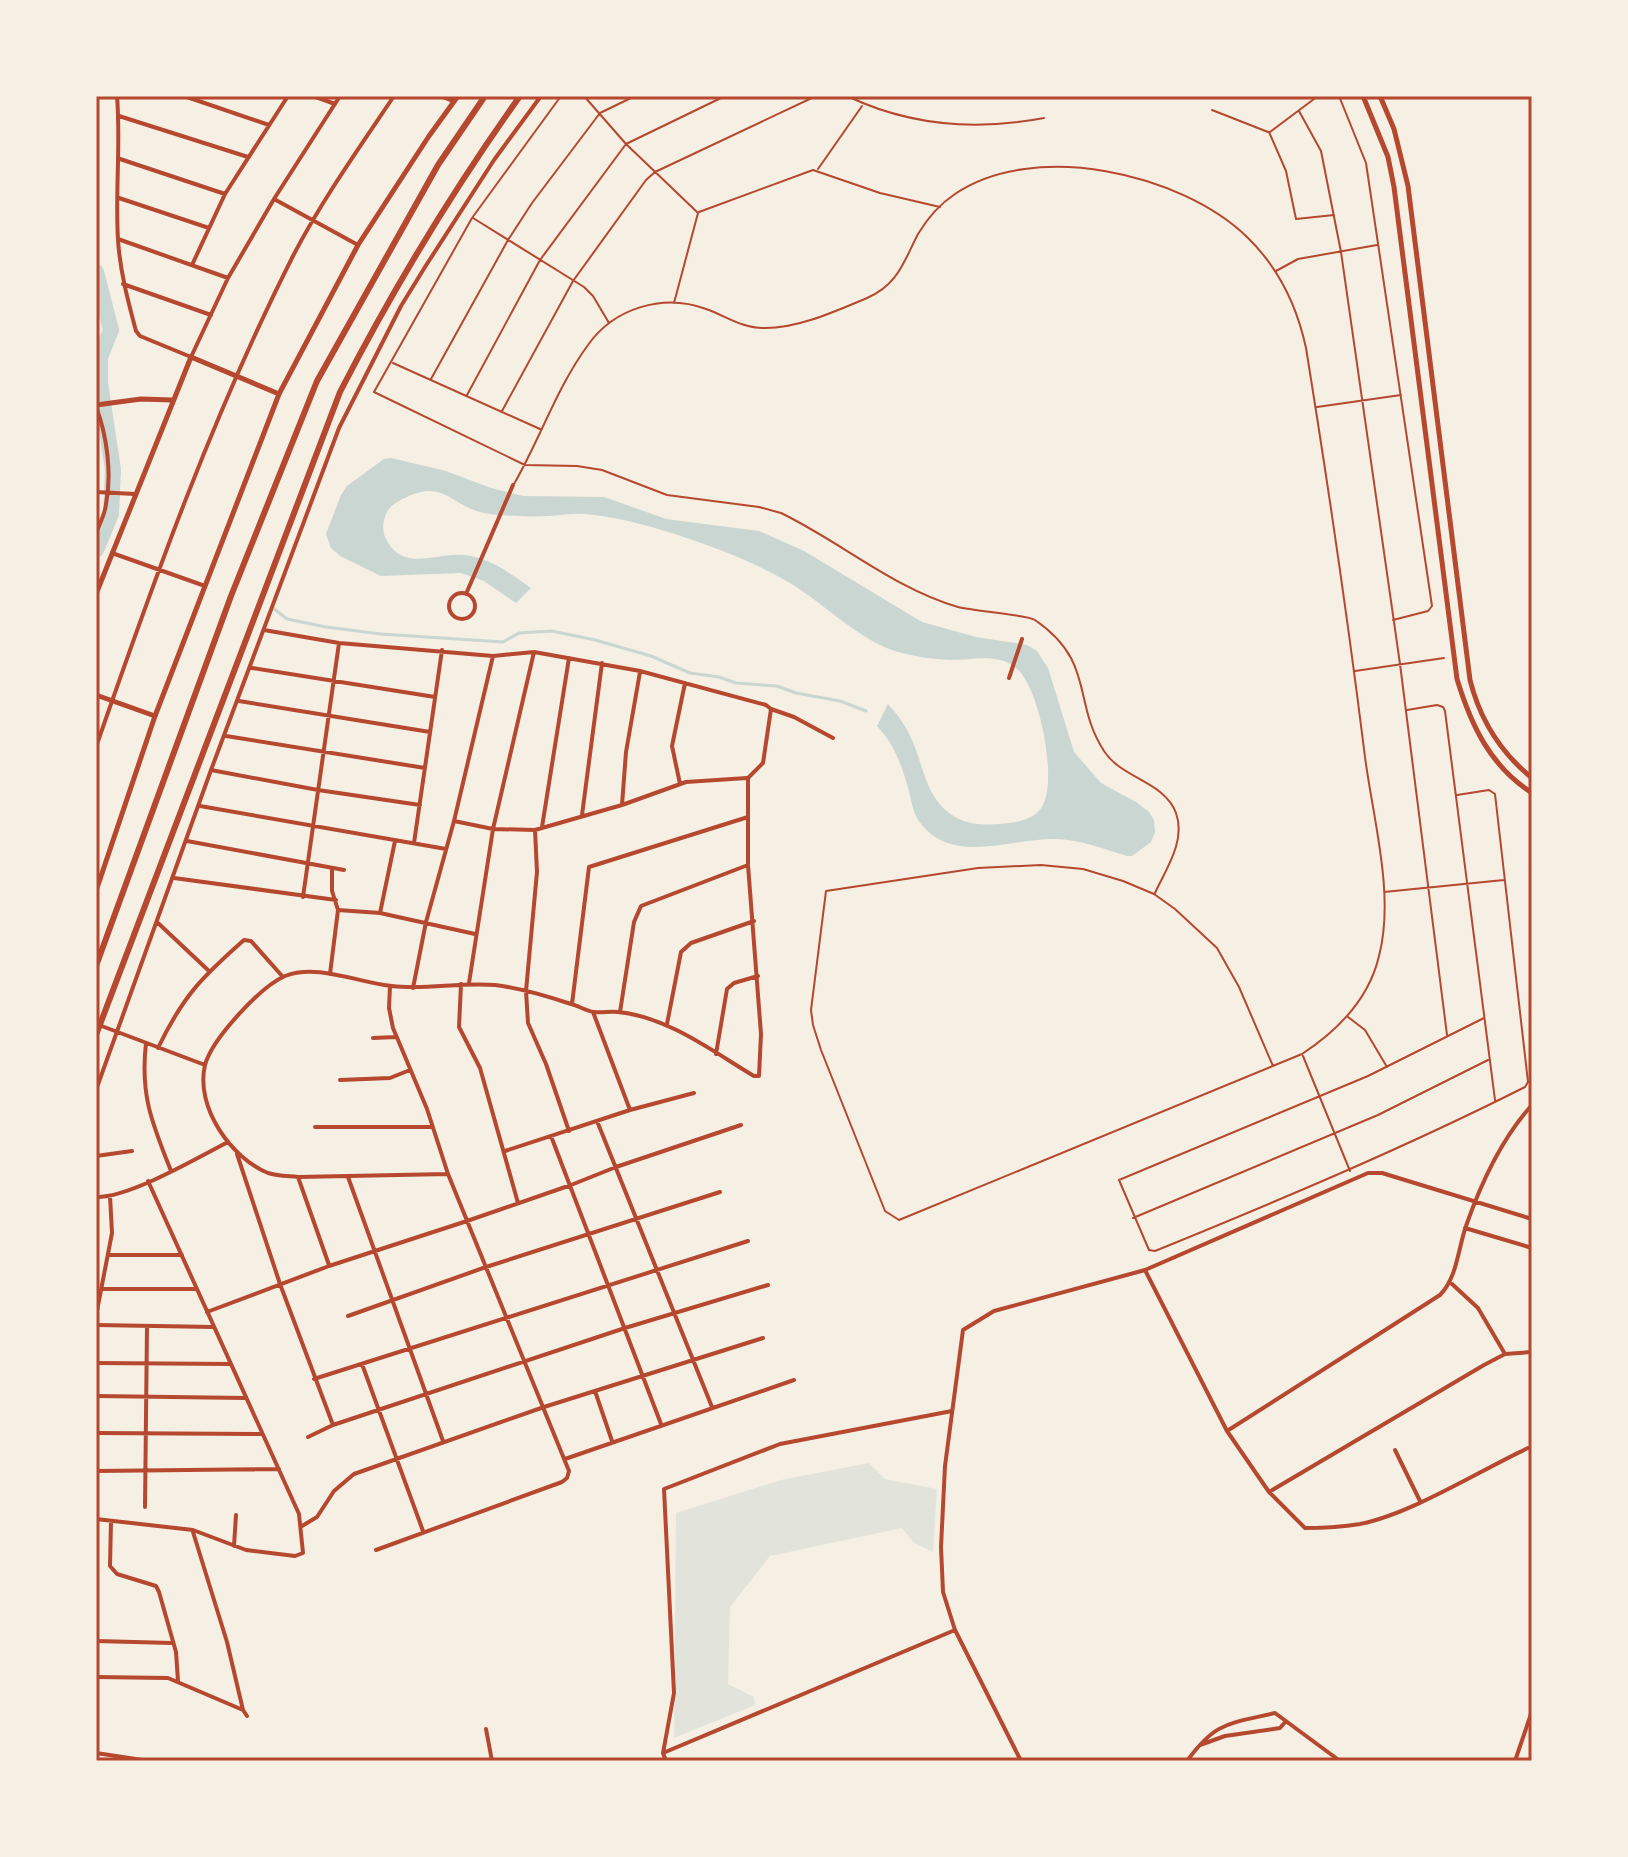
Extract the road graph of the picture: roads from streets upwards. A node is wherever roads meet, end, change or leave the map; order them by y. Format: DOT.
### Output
graph roads {
  1 [pos="117,96"];
  2 [pos="184,96"];
  3 [pos="288,96"];
  4 [pos="313,96"];
  5 [pos="340,96"];
  6 [pos="394,96"];
  7 [pos="440,96"];
  8 [pos="485,96"];
  9 [pos="520,96"];
  10 [pos="541,96"];
  11 [pos="1363,96"];
  12 [pos="1380,96"];
  13 [pos="455,99"];
  14 [pos="335,104"];
  15 [pos="119,116"];
  16 [pos="269,125"];
  17 [pos="248,157"];
  18 [pos="120,159"];
  19 [pos="225,194"];
  20 [pos="119,198"];
  21 [pos="274,199"];
  22 [pos="314,220"];
  23 [pos="209,228"];
  24 [pos="118,239"];
  25 [pos="355,243"];
  26 [pos="192,265"];
  27 [pos="228,278"];
  28 [pos="123,284"];
  29 [pos="211,315"];
  30 [pos="191,357"];
  31 [pos="237,376"];
  32 [pos="279,394"];
  33 [pos="172,400"];
  34 [pos="97,406"];
  35 [pos="513,485"];
  36 [pos="96,492"];
  37 [pos="108,493"];
  38 [pos="135,494"];
  39 [pos="97,524"];
  40 [pos="96,534"];
  41 [pos="112,553"];
  42 [pos="159,569"];
  43 [pos="205,586"];
  44 [pos="467,592"];
  45 [pos="96,594"];
  46 [pos="264,630"];
  47 [pos="1022,639"];
  48 [pos="339,643"];
  49 [pos="442,650"];
  50 [pos="534,652"];
  51 [pos="1466,655"];
  52 [pos="493,656"];
  53 [pos="1453,657"];
  54 [pos="569,658"];
  55 [pos="602,663"];
  56 [pos="251,668"];
  57 [pos="640,671"];
  58 [pos="1009,678"];
  59 [pos="334,682"];
  60 [pos="685,683"];
  61 [pos="96,695"];
  62 [pos="435,697"];
  63 [pos="112,700"];
  64 [pos="239,701"];
  65 [pos="768,707"];
  66 [pos="155,716"];
  67 [pos="329,716"];
  68 [pos="430,732"];
  69 [pos="226,736"];
  70 [pos="833,738"];
  71 [pos="96,747"];
  72 [pos="324,752"];
  73 [pos="425,768"];
  74 [pos="211,770"];
  75 [pos="748,778"];
  76 [pos="1532,778"];
  77 [pos="680,784"];
  78 [pos="318,790"];
  79 [pos="1532,793"];
  80 [pos="420,805"];
  81 [pos="622,805"];
  82 [pos="199,806"];
  83 [pos="582,816"];
  84 [pos="748,817"];
  85 [pos="454,821"];
  86 [pos="313,826"];
  87 [pos="542,827"];
  88 [pos="493,829"];
  89 [pos="535,830"];
  90 [pos="395,840"];
  91 [pos="187,841"];
  92 [pos="414,843"];
  93 [pos="446,849"];
  94 [pos="308,864"];
  95 [pos="748,865"];
  96 [pos="332,868"];
  97 [pos="344,870"];
  98 [pos="174,878"];
  99 [pos="96,891"];
  100 [pos="303,897"];
  101 [pos="336,900"];
  102 [pos="338,910"];
  103 [pos="380,913"];
  104 [pos="754,921"];
  105 [pos="426,922"];
  106 [pos="157,923"];
  107 [pos="475,934"];
  108 [pos="96,966"];
  109 [pos="209,971"];
  110 [pos="330,974"];
  111 [pos="758,976"];
  112 [pos="283,977"];
  113 [pos="461,984"];
  114 [pos="469,984"];
  115 [pos="390,986"];
  116 [pos="413,988"];
  117 [pos="526,991"];
  118 [pos="572,1004"];
  119 [pos="593,1012"];
  120 [pos="620,1012"];
  121 [pos="99,1025"];
  122 [pos="667,1025"];
  123 [pos="118,1033"];
  124 [pos="96,1035"];
  125 [pos="396,1037"];
  126 [pos="373,1038"];
  127 [pos="146,1043"];
  128 [pos="158,1048"];
  129 [pos="716,1054"];
  130 [pos="205,1065"];
  131 [pos="410,1070"];
  132 [pos="340,1080"];
  133 [pos="96,1090"];
  134 [pos="694,1093"];
  135 [pos="1532,1105"];
  136 [pos="630,1110"];
  137 [pos="597,1121"];
  138 [pos="741,1125"];
  139 [pos="315,1127"];
  140 [pos="432,1127"];
  141 [pos="569,1131"];
  142 [pos="551,1136"];
  143 [pos="228,1142"];
  144 [pos="132,1151"];
  145 [pos="504,1151"];
  146 [pos="236,1152"];
  147 [pos="96,1156"];
  148 [pos="616,1167"];
  149 [pos="171,1171"];
  150 [pos="448,1174"];
  151 [pos="298,1177"];
  152 [pos="348,1177"];
  153 [pos="148,1181"];
  154 [pos="571,1185"];
  155 [pos="720,1192"];
  156 [pos="110,1196"];
  157 [pos="96,1197"];
  158 [pos="1476,1201"];
  159 [pos="518,1203"];
  160 [pos="636,1218"];
  161 [pos="1532,1219"];
  162 [pos="467,1221"];
  163 [pos="1465,1228"];
  164 [pos="589,1233"];
  165 [pos="748,1241"];
  166 [pos="1532,1248"];
  167 [pos="375,1251"];
  168 [pos="109,1255"];
  169 [pos="182,1255"];
  170 [pos="329,1266"];
  171 [pos="486,1267"];
  172 [pos="656,1269"];
  173 [pos="1145,1270"];
  174 [pos="280,1284"];
  175 [pos="1452,1284"];
  176 [pos="608,1285"];
  177 [pos="768,1285"];
  178 [pos="102,1289"];
  179 [pos="197,1289"];
  180 [pos="392,1299"];
  181 [pos="207,1312"];
  182 [pos="675,1314"];
  183 [pos="96,1316"];
  184 [pos="348,1316"];
  185 [pos="506,1318"];
  186 [pos="96,1325"];
  187 [pos="147,1326"];
  188 [pos="214,1327"];
  189 [pos="625,1328"];
  190 [pos="763,1338"];
  191 [pos="410,1348"];
  192 [pos="1532,1352"];
  193 [pos="1505,1354"];
  194 [pos="694,1361"];
  195 [pos="525,1362"];
  196 [pos="96,1363"];
  197 [pos="146,1363"];
  198 [pos="231,1364"];
  199 [pos="362,1364"];
  200 [pos="643,1377"];
  201 [pos="314,1379"];
  202 [pos="794,1380"];
  203 [pos="595,1391"];
  204 [pos="96,1396"];
  205 [pos="427,1396"];
  206 [pos="145,1397"];
  207 [pos="247,1398"];
  208 [pos="544,1407"];
  209 [pos="712,1407"];
  210 [pos="379,1411"];
  211 [pos="952,1411"];
  212 [pos="661,1424"];
  213 [pos="333,1425"];
  214 [pos="1227,1431"];
  215 [pos="96,1433"];
  216 [pos="144,1434"];
  217 [pos="263,1434"];
  218 [pos="308,1437"];
  219 [pos="443,1441"];
  220 [pos="612,1441"];
  221 [pos="1532,1449"];
  222 [pos="1395,1450"];
  223 [pos="396,1458"];
  224 [pos="565,1459"];
  225 [pos="279,1469"];
  226 [pos="144,1470"];
  227 [pos="96,1471"];
  228 [pos="1269,1492"];
  229 [pos="1420,1501"];
  230 [pos="145,1507"];
  231 [pos="236,1515"];
  232 [pos="96,1519"];
  233 [pos="111,1521"];
  234 [pos="302,1526"];
  235 [pos="193,1530"];
  236 [pos="423,1531"];
  237 [pos="234,1546"];
  238 [pos="376,1550"];
  239 [pos="955,1630"];
  240 [pos="96,1641"];
  241 [pos="172,1643"];
  242 [pos="96,1677"];
  243 [pos="178,1681"];
  244 [pos="243,1710"];
  245 [pos="1532,1711"];
  246 [pos="247,1716"];
  247 [pos="1286,1721"];
  248 [pos="486,1729"];
  249 [pos="1198,1746"];
  250 [pos="96,1753"];
  251 [pos="663,1753"];
  252 [pos="149,1761"];
  253 [pos="492,1761"];
  254 [pos="666,1761"];
  255 [pos="1021,1761"];
  256 [pos="1187,1761"];
  257 [pos="1340,1761"];
  258 [pos="1515,1761"];
  1 -- 15 [label="street"];
  2 -- 16 [label="street"];
  3 -- 16 [label="street"];
  4 -- 14 [label="street"];
  5 -- 14 [label="street"];
  6 -- 22 [label="street"];
  7 -- 13 [label="street"];
  8 -- 108 [label="main road"];
  9 -- 121 [label="main road"];
  10 -- 46 [label="street"];
  11 -- 53 [label="main road"];
  12 -- 51 [label="main road"];
  13 -- 25 [label="main road"];
  14 -- 21 [label="street"];
  15 -- 17 [label="street"];
  15 -- 18 [label="street"];
  16 -- 17 [label="street"];
  17 -- 19 [label="street"];
  18 -- 19 [label="street"];
  18 -- 20 [label="street"];
  19 -- 23 [label="street"];
  20 -- 23 [label="street"];
  20 -- 24 [label="street"];
  21 -- 22 [label="street"];
  21 -- 27 [label="street"];
  22 -- 25 [label="street"];
  22 -- 31 [label="street"];
  23 -- 26 [label="street"];
  24 -- 26 [label="street"];
  24 -- 28 [label="street"];
  25 -- 32 [label="main road"];
  26 -- 27 [label="street"];
  27 -- 29 [label="street"];
  28 -- 29 [label="street"];
  28 -- 30 [label="street"];
  29 -- 30 [label="street"];
  30 -- 31 [label="main road"];
  30 -- 33 [label="main road"];
  31 -- 32 [label="main road"];
  31 -- 42 [label="street"];
  32 -- 43 [label="main road"];
  33 -- 34 [label="main road"];
  33 -- 38 [label="main road"];
  34 -- 37 [label="street"];
  35 -- 44 [label="street"];
  36 -- 37 [label="street"];
  37 -- 38 [label="street"];
  37 -- 39 [label="street"];
  38 -- 41 [label="main road"];
  39 -- 40 [label="street"];
  41 -- 42 [label="street"];
  41 -- 45 [label="main road"];
  42 -- 43 [label="street"];
  42 -- 63 [label="street"];
  43 -- 66 [label="main road"];
  44 -- 44 [label="street"];
  46 -- 48 [label="street"];
  46 -- 56 [label="street"];
  47 -- 58 [label="street"];
  48 -- 49 [label="street"];
  48 -- 59 [label="street"];
  49 -- 52 [label="street"];
  49 -- 62 [label="street"];
  50 -- 52 [label="street"];
  50 -- 54 [label="street"];
  50 -- 88 [label="street"];
  51 -- 53 [label="main road"];
  51 -- 76 [label="main road"];
  52 -- 85 [label="street"];
  53 -- 79 [label="main road"];
  54 -- 55 [label="street"];
  54 -- 87 [label="street"];
  55 -- 57 [label="street"];
  55 -- 83 [label="street"];
  56 -- 59 [label="street"];
  56 -- 64 [label="street"];
  57 -- 60 [label="street"];
  57 -- 81 [label="street"];
  59 -- 62 [label="street"];
  59 -- 67 [label="street"];
  60 -- 65 [label="street"];
  60 -- 77 [label="street"];
  61 -- 63 [label="main road"];
  62 -- 68 [label="street"];
  63 -- 66 [label="main road"];
  63 -- 71 [label="street"];
  64 -- 67 [label="street"];
  64 -- 69 [label="street"];
  65 -- 70 [label="street"];
  65 -- 75 [label="street"];
  66 -- 99 [label="main road"];
  67 -- 68 [label="street"];
  67 -- 72 [label="street"];
  68 -- 73 [label="street"];
  69 -- 72 [label="street"];
  69 -- 74 [label="street"];
  72 -- 73 [label="street"];
  72 -- 78 [label="street"];
  73 -- 80 [label="street"];
  74 -- 78 [label="street"];
  74 -- 82 [label="street"];
  75 -- 77 [label="street"];
  75 -- 84 [label="street"];
  77 -- 81 [label="street"];
  78 -- 80 [label="street"];
  78 -- 86 [label="street"];
  80 -- 92 [label="street"];
  81 -- 83 [label="street"];
  82 -- 86 [label="street"];
  82 -- 91 [label="street"];
  83 -- 87 [label="street"];
  84 -- 95 [label="street"];
  84 -- 118 [label="street"];
  85 -- 88 [label="street"];
  85 -- 93 [label="street"];
  86 -- 90 [label="street"];
  86 -- 94 [label="street"];
  87 -- 89 [label="street"];
  88 -- 89 [label="street"];
  88 -- 107 [label="street"];
  89 -- 117 [label="street"];
  90 -- 92 [label="street"];
  90 -- 103 [label="street"];
  91 -- 94 [label="street"];
  91 -- 98 [label="street"];
  92 -- 93 [label="street"];
  93 -- 105 [label="street"];
  94 -- 96 [label="street"];
  94 -- 100 [label="street"];
  95 -- 104 [label="street"];
  95 -- 120 [label="street"];
  96 -- 97 [label="street"];
  96 -- 101 [label="street"];
  98 -- 100 [label="street"];
  98 -- 106 [label="street"];
  100 -- 101 [label="street"];
  101 -- 102 [label="street"];
  102 -- 103 [label="street"];
  102 -- 110 [label="street"];
  103 -- 105 [label="street"];
  104 -- 111 [label="street"];
  104 -- 122 [label="street"];
  105 -- 107 [label="street"];
  105 -- 116 [label="street"];
  106 -- 109 [label="street"];
  106 -- 123 [label="street"];
  107 -- 114 [label="street"];
  109 -- 112 [label="street"];
  109 -- 128 [label="street"];
  110 -- 112 [label="street"];
  110 -- 115 [label="street"];
  111 -- 129 [label="street"];
  111 -- 129 [label="street"];
  112 -- 130 [label="street"];
  113 -- 114 [label="street"];
  113 -- 116 [label="street"];
  113 -- 145 [label="street"];
  114 -- 117 [label="street"];
  115 -- 116 [label="street"];
  115 -- 125 [label="street"];
  117 -- 118 [label="street"];
  117 -- 141 [label="street"];
  118 -- 119 [label="street"];
  119 -- 120 [label="street"];
  119 -- 136 [label="street"];
  120 -- 122 [label="street"];
  121 -- 123 [label="street"];
  121 -- 124 [label="main road"];
  122 -- 129 [label="street"];
  123 -- 127 [label="street"];
  123 -- 133 [label="street"];
  125 -- 126 [label="street"];
  125 -- 131 [label="street"];
  127 -- 128 [label="street"];
  127 -- 149 [label="street"];
  128 -- 130 [label="street"];
  130 -- 143 [label="street"];
  131 -- 132 [label="street"];
  131 -- 140 [label="street"];
  134 -- 136 [label="street"];
  135 -- 158 [label="street"];
  136 -- 137 [label="street"];
  137 -- 141 [label="street"];
  137 -- 148 [label="street"];
  138 -- 148 [label="street"];
  139 -- 140 [label="street"];
  140 -- 150 [label="street"];
  141 -- 142 [label="street"];
  142 -- 145 [label="street"];
  142 -- 154 [label="street"];
  143 -- 146 [label="street"];
  143 -- 149 [label="street"];
  144 -- 147 [label="street"];
  145 -- 159 [label="street"];
  146 -- 151 [label="street"];
  146 -- 174 [label="street"];
  148 -- 154 [label="street"];
  148 -- 160 [label="street"];
  149 -- 153 [label="street"];
  150 -- 152 [label="street"];
  150 -- 162 [label="street"];
  151 -- 152 [label="street"];
  151 -- 170 [label="street"];
  152 -- 167 [label="street"];
  153 -- 156 [label="street"];
  153 -- 169 [label="street"];
  154 -- 159 [label="street"];
  154 -- 164 [label="street"];
  155 -- 160 [label="street"];
  156 -- 157 [label="street"];
  156 -- 168 [label="street"];
  158 -- 161 [label="street"];
  158 -- 163 [label="street"];
  158 -- 173 [label="street"];
  159 -- 162 [label="street"];
  160 -- 164 [label="street"];
  160 -- 172 [label="street"];
  162 -- 167 [label="street"];
  162 -- 171 [label="street"];
  163 -- 166 [label="street"];
  163 -- 175 [label="street"];
  164 -- 171 [label="street"];
  164 -- 176 [label="street"];
  165 -- 172 [label="street"];
  167 -- 170 [label="street"];
  167 -- 180 [label="street"];
  168 -- 169 [label="street"];
  168 -- 178 [label="street"];
  169 -- 179 [label="street"];
  170 -- 174 [label="street"];
  171 -- 180 [label="street"];
  171 -- 185 [label="street"];
  172 -- 176 [label="street"];
  172 -- 182 [label="street"];
  173 -- 211 [label="street"];
  173 -- 214 [label="street"];
  174 -- 181 [label="street"];
  174 -- 201 [label="street"];
  175 -- 193 [label="street"];
  175 -- 214 [label="street"];
  176 -- 185 [label="street"];
  176 -- 189 [label="street"];
  177 -- 182 [label="street"];
  178 -- 179 [label="street"];
  178 -- 183 [label="street"];
  179 -- 181 [label="street"];
  180 -- 184 [label="street"];
  180 -- 191 [label="street"];
  181 -- 188 [label="street"];
  182 -- 189 [label="street"];
  182 -- 194 [label="street"];
  185 -- 191 [label="street"];
  185 -- 195 [label="street"];
  186 -- 187 [label="street"];
  187 -- 188 [label="street"];
  187 -- 197 [label="street"];
  188 -- 198 [label="street"];
  189 -- 195 [label="street"];
  189 -- 200 [label="street"];
  190 -- 194 [label="street"];
  191 -- 199 [label="street"];
  191 -- 205 [label="street"];
  192 -- 193 [label="street"];
  193 -- 228 [label="street"];
  194 -- 200 [label="street"];
  194 -- 209 [label="street"];
  195 -- 205 [label="street"];
  195 -- 208 [label="street"];
  196 -- 197 [label="street"];
  197 -- 198 [label="street"];
  197 -- 206 [label="street"];
  198 -- 207 [label="street"];
  199 -- 201 [label="street"];
  199 -- 210 [label="street"];
  200 -- 203 [label="street"];
  200 -- 212 [label="street"];
  201 -- 213 [label="street"];
  202 -- 209 [label="street"];
  203 -- 208 [label="street"];
  203 -- 220 [label="street"];
  204 -- 206 [label="street"];
  205 -- 210 [label="street"];
  205 -- 219 [label="street"];
  206 -- 207 [label="street"];
  206 -- 216 [label="street"];
  207 -- 217 [label="street"];
  208 -- 219 [label="street"];
  208 -- 224 [label="street"];
  209 -- 212 [label="street"];
  210 -- 213 [label="street"];
  210 -- 223 [label="street"];
  211 -- 239 [label="street"];
  211 -- 251 [label="street"];
  212 -- 220 [label="street"];
  213 -- 218 [label="street"];
  214 -- 228 [label="street"];
  215 -- 216 [label="street"];
  216 -- 217 [label="street"];
  216 -- 226 [label="street"];
  217 -- 225 [label="street"];
  219 -- 223 [label="street"];
  220 -- 224 [label="street"];
  221 -- 229 [label="street"];
  222 -- 229 [label="street"];
  223 -- 234 [label="street"];
  223 -- 236 [label="street"];
  224 -- 236 [label="street"];
  225 -- 226 [label="street"];
  225 -- 234 [label="street"];
  226 -- 227 [label="street"];
  226 -- 230 [label="street"];
  228 -- 229 [label="street"];
  231 -- 237 [label="street"];
  232 -- 233 [label="street"];
  233 -- 235 [label="street"];
  233 -- 241 [label="street"];
  234 -- 237 [label="street"];
  235 -- 237 [label="street"];
  235 -- 244 [label="street"];
  236 -- 238 [label="street"];
  239 -- 251 [label="street"];
  239 -- 255 [label="street"];
  240 -- 241 [label="street"];
  241 -- 243 [label="street"];
  242 -- 243 [label="street"];
  243 -- 244 [label="street"];
  244 -- 246 [label="street"];
  245 -- 258 [label="street"];
  247 -- 249 [label="street"];
  247 -- 249 [label="street"];
  247 -- 257 [label="street"];
  248 -- 253 [label="street"];
  249 -- 256 [label="street"];
  250 -- 252 [label="street"];
  251 -- 254 [label="street"];
}
